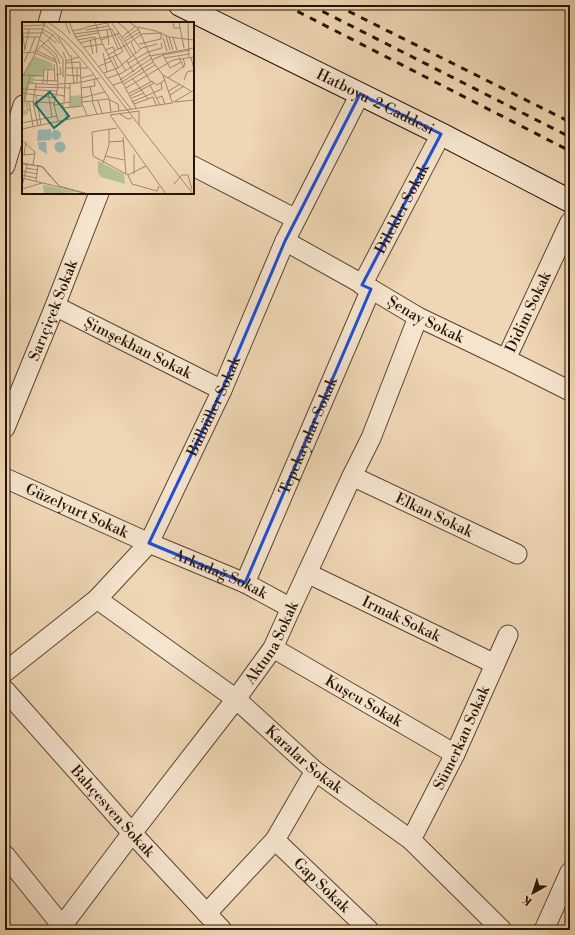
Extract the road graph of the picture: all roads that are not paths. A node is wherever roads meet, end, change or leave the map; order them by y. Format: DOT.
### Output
graph roads {
  1 [pos="53,5"];
  2 [pos="180,5"];
  3 [pos="48,22"];
  4 [pos="360,94"];
  5 [pos="22,108"];
  6 [pos="441,134"];
  7 [pos="5,166"];
  8 [pos="194,167"];
  9 [pos="99,194"];
  10 [pos="570,201"];
  11 [pos="296,219"];
  12 [pos="570,222"];
  13 [pos="285,241"];
  14 [pos="366,287"];
  15 [pos="55,306"];
  16 [pos="418,317"];
  17 [pos="506,359"];
  18 [pos="222,390"];
  19 [pos="570,391"];
  20 [pos="5,428"];
  21 [pos="352,476"];
  22 [pos="5,480"];
  23 [pos="149,543"];
  24 [pos="517,554"];
  25 [pos="307,573"];
  26 [pos="245,583"];
  27 [pos="97,599"];
  28 [pos="290,608"];
  29 [pos="508,635"];
  30 [pos="274,648"];
  31 [pos="495,664"];
  32 [pos="5,672"];
  33 [pos="5,690"];
  34 [pos="236,699"];
  35 [pos="455,754"];
  36 [pos="315,771"];
  37 [pos="132,834"];
  38 [pos="275,840"];
  39 [pos="411,840"];
  40 [pos="5,854"];
  41 [pos="570,872"];
  42 [pos="207,913"];
  43 [pos="61,928"];
  44 [pos="222,930"];
  45 [pos="369,930"];
  46 [pos="502,930"];
  47 [pos="544,930"];
  1 -- 3 [label="street"];
  2 -- 4 [label="main road, Hatboyu-2 Caddesi"];
  4 -- 6 [label="main road, Hatboyu-2 Caddesi"];
  4 -- 11 [label="street, Bülbüller Sokak"];
  5 -- 7 [label="street"];
  6 -- 10 [label="main road, Hatboyu-2 Caddesi"];
  6 -- 14 [label="street, Dilekler Sokak"];
  8 -- 11 [label="street"];
  9 -- 15 [label="street, Sarıçiçek Sokak"];
  11 -- 13 [label="street, Bülbüller Sokak"];
  12 -- 17 [label="street, Didim Sokak"];
  13 -- 14 [label="street, Şenay Sokak"];
  13 -- 18 [label="street, Bülbüller Sokak"];
  14 -- 16 [label="street, Şenay Sokak"];
  14 -- 26 [label="street, Tepekayalar Sokak"];
  15 -- 18 [label="street, Şimşekhan Sokak"];
  15 -- 20 [label="street, Sarıçiçek Sokak"];
  16 -- 17 [label="street, Şenay Sokak"];
  16 -- 21 [label="street, Aktuna Sokak"];
  17 -- 19 [label="street, Şenay Sokak"];
  18 -- 23 [label="street, Bülbüller Sokak"];
  21 -- 24 [label="street, Elkan Sokak"];
  21 -- 25 [label="street, Aktuna Sokak"];
  22 -- 23 [label="street, Güzelyurt Sokak"];
  23 -- 26 [label="street, Arkadağ Sokak"];
  23 -- 27 [label="street, Bülbüller Sokak"];
  25 -- 28 [label="street, Aktuna Sokak"];
  25 -- 31 [label="street, Irmak Sokak"];
  26 -- 28 [label="street, Arkadağ Sokak"];
  27 -- 32 [label="street, Bülbüller Sokak"];
  27 -- 34 [label="street, Karalar Sokak"];
  28 -- 30 [label="street, Aktuna Sokak"];
  29 -- 31 [label="street, Sümerkan Sokak"];
  30 -- 34 [label="street, Aktuna Sokak"];
  30 -- 35 [label="street, Kuşcu Sokak"];
  31 -- 35 [label="street, Sümerkan Sokak"];
  33 -- 37 [label="street, Bahçesven Sokak"];
  34 -- 36 [label="street, Karalar Sokak"];
  34 -- 37 [label="street, Aktuna Sokak"];
  35 -- 39 [label="street, Sümerkan Sokak"];
  36 -- 38 [label="street"];
  36 -- 39 [label="street, Karalar Sokak"];
  37 -- 42 [label="street, Bahçesven Sokak"];
  37 -- 43 [label="street, Aktuna Sokak"];
  38 -- 42 [label="street"];
  38 -- 45 [label="street, Gap Sokak"];
  39 -- 46 [label="street, Karalar Sokak"];
  40 -- 43 [label="street"];
  41 -- 47 [label="street"];
  42 -- 44 [label="street, Bahçesven Sokak"];
}
